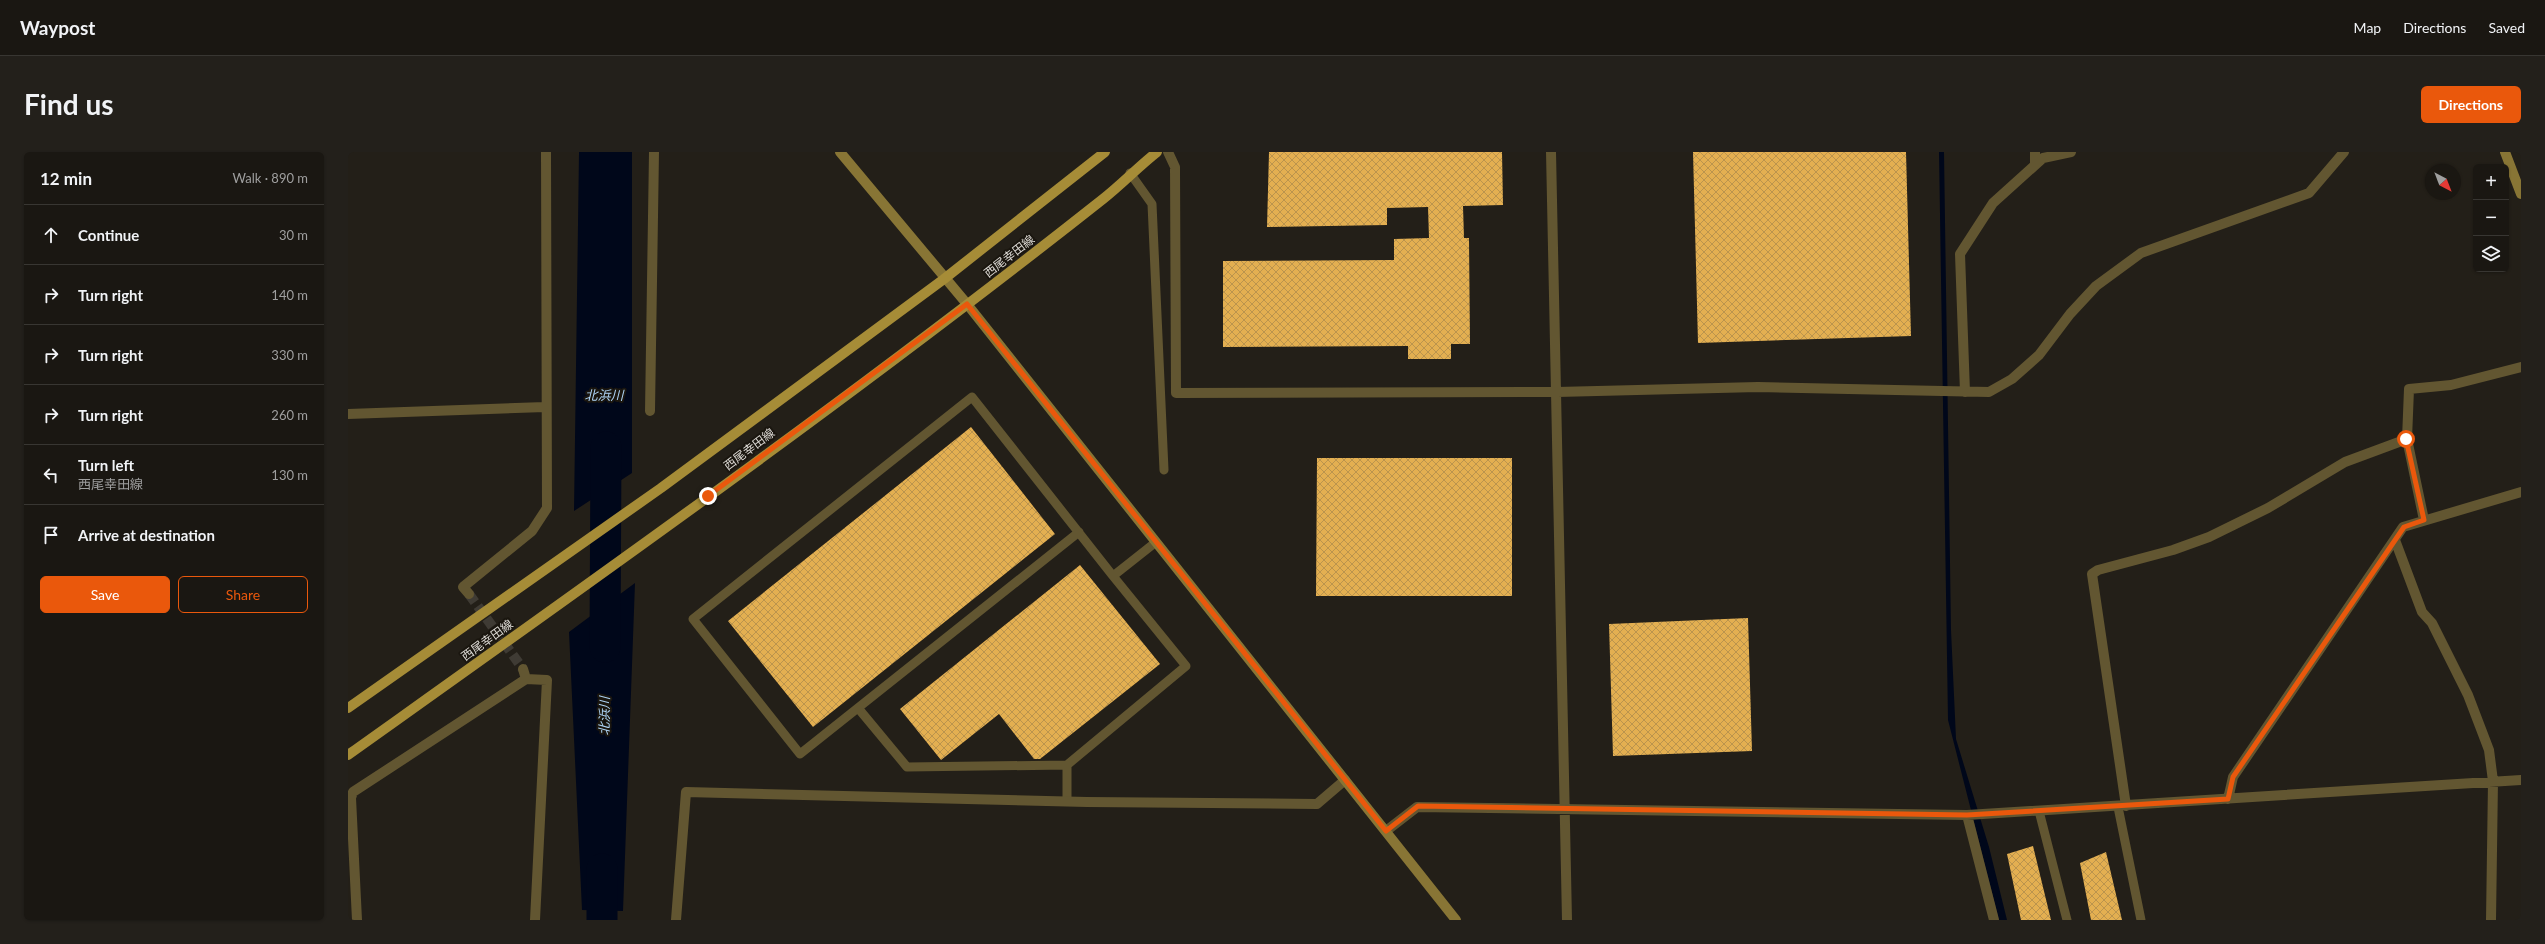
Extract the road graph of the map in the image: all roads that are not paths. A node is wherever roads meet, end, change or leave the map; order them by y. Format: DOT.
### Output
graph roads {
  1 [pos="546,152"];
  2 [pos="654,152"];
  3 [pos="840,152"];
  4 [pos="1105,152"];
  5 [pos="1156,152"];
  6 [pos="1168,152"];
  7 [pos="1551,152"];
  8 [pos="2035,152"];
  9 [pos="2071,152"];
  10 [pos="2344,152"];
  11 [pos="2506,152"];
  12 [pos="2035,164"];
  13 [pos="1130,173"];
  14 [pos="2521,194"];
  15 [pos="944,279"];
  16 [pos="967,304"];
  17 [pos="2521,367"];
  18 [pos="1557,392"];
  19 [pos="1965,392"];
  20 [pos="545,407"];
  21 [pos="650,411"];
  22 [pos="348,414"];
  23 [pos="2406,439"];
  24 [pos="1164,470"];
  25 [pos="2521,492"];
  26 [pos="2424,520"];
  27 [pos="1079,532"];
  28 [pos="2395,540"];
  29 [pos="1156,542"];
  30 [pos="1113,576"];
  31 [pos="469,594"];
  32 [pos="348,708"];
  33 [pos="858,708"];
  34 [pos="348,755"];
  35 [pos="1067,765"];
  36 [pos="1345,780"];
  37 [pos="2521,780"];
  38 [pos="2493,781"];
  39 [pos="2228,799"];
  40 [pos="1067,801"];
  41 [pos="2122,806"];
  42 [pos="1565,810"];
  43 [pos="2039,811"];
  44 [pos="1967,815"];
  45 [pos="1386,831"];
  46 [pos="357,920"];
  47 [pos="535,920"];
  48 [pos="676,920"];
  49 [pos="1456,920"];
  50 [pos="1567,920"];
  51 [pos="1994,920"];
  52 [pos="2067,920"];
  53 [pos="2141,920"];
  54 [pos="2491,920"];
  1 -- 20 [label="street"];
  2 -- 21 [label="street"];
  3 -- 15 [label="street"];
  4 -- 15 [label="main road, 西尾幸田線"];
  5 -- 13 [label="main road, 西尾幸田線"];
  6 -- 18 [label="street"];
  7 -- 18 [label="street"];
  8 -- 12 [label="street"];
  9 -- 12 [label="street"];
  10 -- 19 [label="street"];
  11 -- 14 [label="street"];
  12 -- 19 [label="street"];
  13 -- 16 [label="main road, 西尾幸田線"];
  13 -- 24 [label="lane"];
  15 -- 16 [label="street"];
  15 -- 32 [label="main road, 西尾幸田線"];
  16 -- 29 [label="street"];
  16 -- 34 [label="main road, 西尾幸田線"];
  17 -- 23 [label="street"];
  18 -- 19 [label="street"];
  18 -- 42 [label="street"];
  20 -- 22 [label="street"];
  20 -- 31 [label="street"];
  23 -- 26 [label="street"];
  23 -- 41 [label="street"];
  25 -- 26 [label="street"];
  26 -- 28 [label="street"];
  27 -- 30 [label="lane"];
  27 -- 33 [label="lane"];
  27 -- 33 [label="lane"];
  28 -- 38 [label="street"];
  28 -- 39 [label="street"];
  29 -- 30 [label="lane"];
  29 -- 36 [label="street"];
  30 -- 35 [label="lane"];
  33 -- 35 [label="lane"];
  35 -- 40 [label="lane"];
  36 -- 40 [label="street"];
  36 -- 45 [label="street"];
  37 -- 38 [label="street"];
  38 -- 39 [label="street"];
  38 -- 54 [label="street"];
  39 -- 41 [label="street"];
  40 -- 48 [label="street"];
  41 -- 43 [label="street"];
  41 -- 53 [label="lane"];
  42 -- 44 [label="street"];
  42 -- 45 [label="street"];
  42 -- 50 [label="street"];
  43 -- 44 [label="street"];
  43 -- 52 [label="lane"];
  44 -- 51 [label="street"];
  45 -- 49 [label="street"];
  46 -- 47 [label="street"];
}
